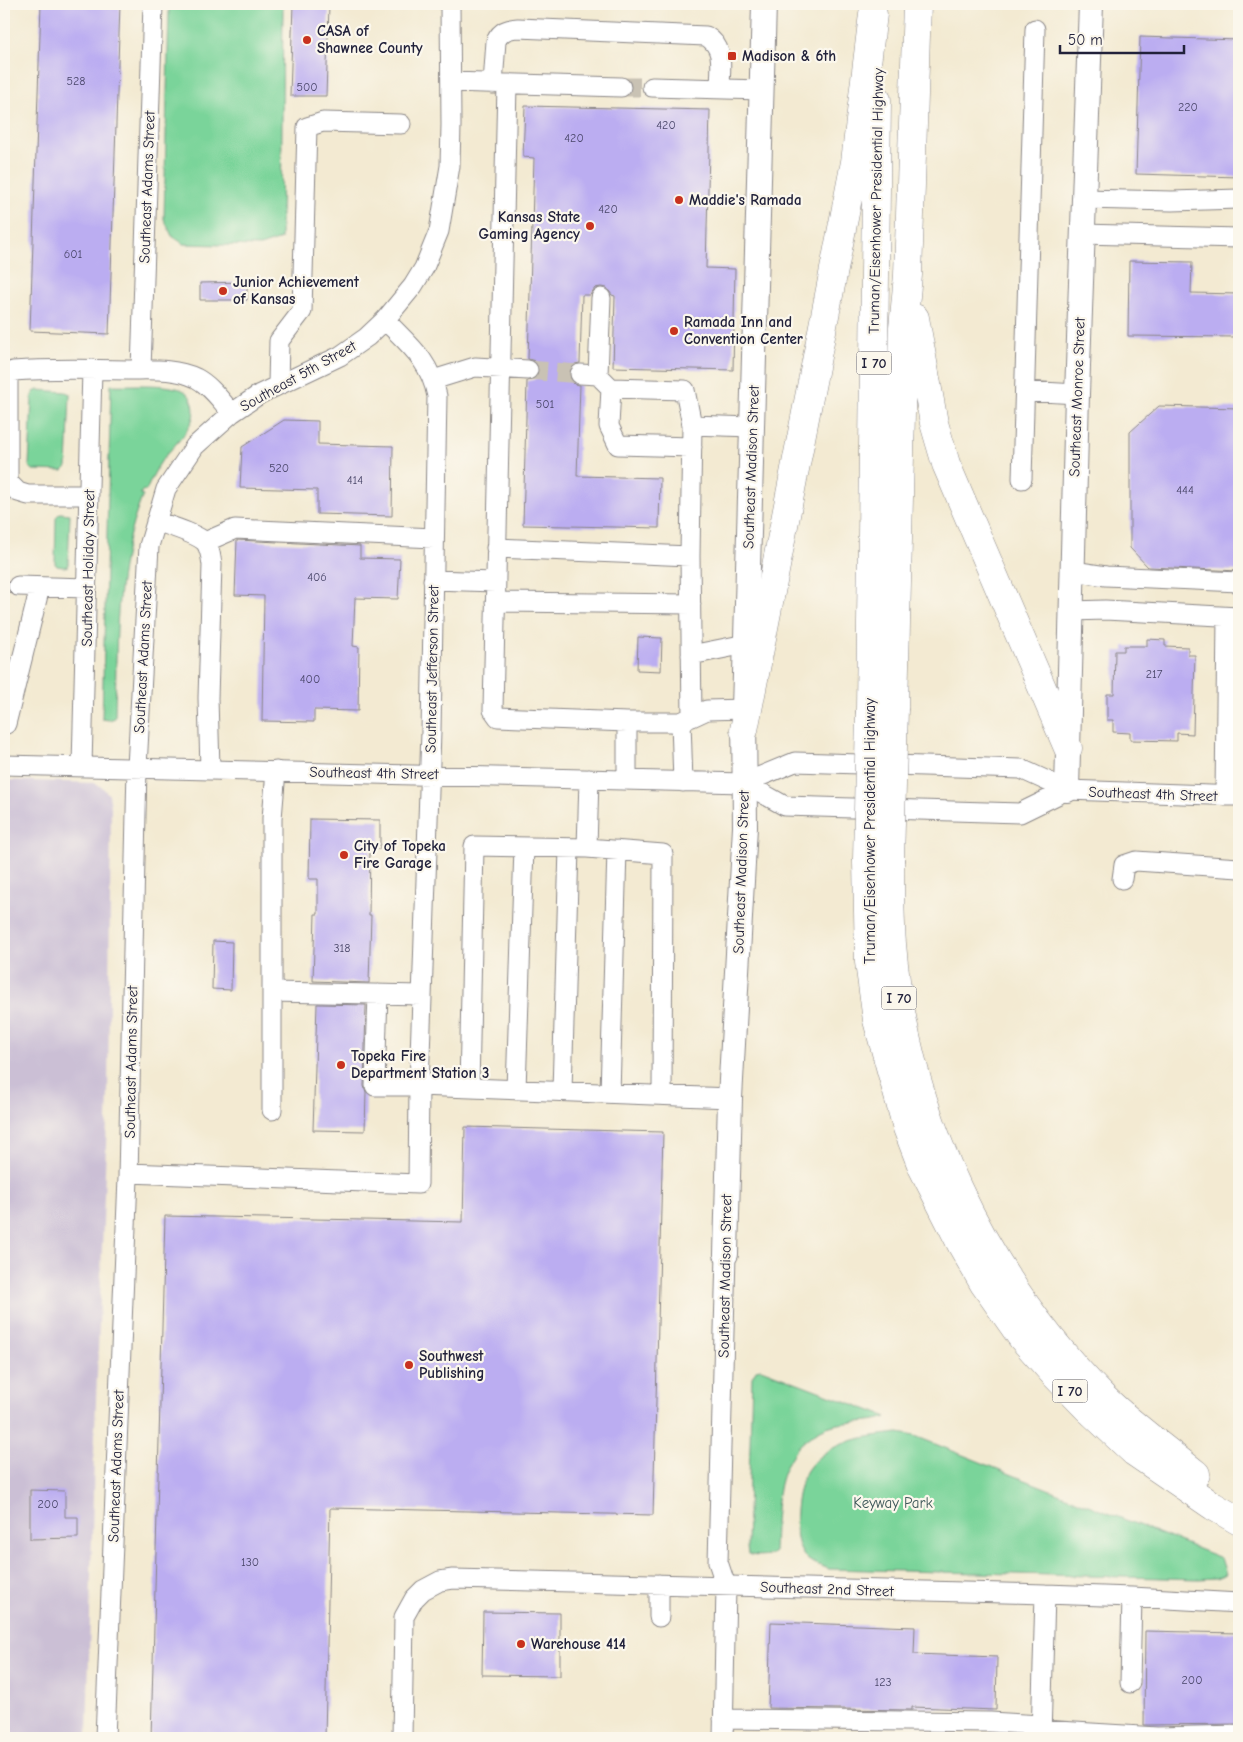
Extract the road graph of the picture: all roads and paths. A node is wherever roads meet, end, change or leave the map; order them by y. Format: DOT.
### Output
graph roads {
  1 [pos="153,4"];
  2 [pos="450,4"];
  3 [pos="764,4"];
  4 [pos="917,4"];
  5 [pos="1091,4"];
  6 [pos="873,9"];
  7 [pos="1036,29"];
  8 [pos="451,82"];
  9 [pos="500,84"];
  10 [pos="621,87"];
  11 [pos="652,88"];
  12 [pos="720,89"];
  13 [pos="762,90"];
  14 [pos="401,124"];
  15 [pos="1083,199"];
  16 [pos="1239,199"];
  17 [pos="1082,234"];
  18 [pos="1239,238"];
  19 [pos="908,275"];
  20 [pos="601,298"];
  21 [pos="386,320"];
  22 [pos="92,369"];
  23 [pos="500,369"];
  24 [pos="141,370"];
  25 [pos="528,370"];
  26 [pos="596,379"];
  27 [pos="278,385"];
  28 [pos="435,387"];
  29 [pos="1025,391"];
  30 [pos="1077,394"];
  31 [pos="232,413"];
  32 [pos="692,425"];
  33 [pos="752,427"];
  34 [pos="692,447"];
  35 [pos="1022,479"];
  36 [pos="90,495"];
  37 [pos="156,521"];
  38 [pos="434,538"];
  39 [pos="205,542"];
  40 [pos="496,548"];
  41 [pos="690,556"];
  42 [pos="1072,571"];
  43 [pos="434,580"];
  44 [pos="495,582"];
  45 [pos="1239,582"];
  46 [pos="18,586"];
  47 [pos="40,587"];
  48 [pos="87,588"];
  49 [pos="495,602"];
  50 [pos="691,604"];
  51 [pos="1071,611"];
  52 [pos="1233,617"];
  53 [pos="746,644"];
  54 [pos="691,655"];
  55 [pos="882,710"];
  56 [pos="686,719"];
  57 [pos="744,720"];
  58 [pos="627,722"];
  59 [pos="6,724"];
  60 [pos="1068,748"];
  61 [pos="4,765"];
  62 [pos="82,766"];
  63 [pos="137,767"];
  64 [pos="210,769"];
  65 [pos="276,771"];
  66 [pos="430,775"];
  67 [pos="589,779"];
  68 [pos="627,780"];
  69 [pos="682,782"];
  70 [pos="744,784"];
  71 [pos="1067,790"];
  72 [pos="1232,796"];
  73 [pos="524,847"];
  74 [pos="578,848"];
  75 [pos="617,850"];
  76 [pos="878,861"];
  77 [pos="1239,868"];
  78 [pos="1122,880"];
  79 [pos="272,992"];
  80 [pos="378,994"];
  81 [pos="422,995"];
  82 [pos="419,1086"];
  83 [pos="469,1088"];
  84 [pos="516,1090"];
  85 [pos="562,1091"];
  86 [pos="610,1093"];
  87 [pos="662,1095"];
  88 [pos="730,1098"];
  89 [pos="272,1110"];
  90 [pos="128,1173"];
  91 [pos="726,1254"];
  92 [pos="1224,1500"];
  93 [pos="1239,1521"];
  94 [pos="660,1584"];
  95 [pos="726,1586"];
  96 [pos="1045,1594"];
  97 [pos="1132,1597"];
  98 [pos="1239,1603"];
  99 [pos="659,1617"];
  100 [pos="1130,1682"];
  101 [pos="723,1719"];
  102 [pos="1041,1731"];
  103 [pos="1239,1735"];
  104 [pos="105,1738"];
  105 [pos="402,1738"];
  106 [pos="722,1738"];
  1 -- 24 [label="street, Southeast Adams Street"];
  2 -- 8 [label="street"];
  3 -- 13 [label="main road, Southeast Madison Street"];
  4 -- 19 [label="highway, Truman/Eisenhower Presidential Highway / I 70"];
  5 -- 15 [label="main road, Southeast Monroe Street"];
  6 -- 55 [label="highway, Truman/Eisenhower Presidential Highway / I 70"];
  6 -- 57 [label="highway"];
  7 -- 29 [label="street"];
  8 -- 9 [label="street"];
  8 -- 21 [label="street, Southeast 5th Street"];
  9 -- 10 [label="street"];
  9 -- 12 [label="street"];
  9 -- 23 [label="street"];
  11 -- 12 [label="street"];
  12 -- 13 [label="street"];
  13 -- 33 [label="main road, Southeast Madison Street"];
  14 -- 27 [label="street"];
  15 -- 16 [label="street"];
  15 -- 17 [label="main road, Southeast Monroe Street"];
  17 -- 18 [label="street"];
  17 -- 30 [label="main road, Southeast Monroe Street"];
  19 -- 55 [label="highway, Truman/Eisenhower Presidential Highway / I 70"];
  19 -- 60 [label="highway"];
  20 -- 26 [label="street"];
  21 -- 27 [label="street, Southeast 5th Street"];
  21 -- 28 [label="street"];
  22 -- 24 [label="street, Southeast 5th Street"];
  22 -- 36 [label="street, Southeast Holiday Street"];
  22 -- 36 [label="street, Southeast 5th Street"];
  23 -- 25 [label="street"];
  23 -- 28 [label="street"];
  23 -- 40 [label="street"];
  24 -- 31 [label="street, Southeast 5th Street"];
  26 -- 32 [label="street"];
  26 -- 34 [label="street"];
  27 -- 31 [label="street, Southeast 5th Street"];
  28 -- 38 [label="street, Southeast Jefferson Street"];
  29 -- 30 [label="street"];
  29 -- 35 [label="street"];
  30 -- 42 [label="main road, Southeast Monroe Street"];
  31 -- 37 [label="street, Southeast Adams Street"];
  32 -- 33 [label="street"];
  32 -- 34 [label="street"];
  33 -- 53 [label="main road, Southeast Madison Street"];
  34 -- 41 [label="street"];
  36 -- 48 [label="street, Southeast Holiday Street"];
  37 -- 39 [label="street"];
  37 -- 63 [label="street, Southeast Adams Street"];
  38 -- 39 [label="street"];
  38 -- 43 [label="street, Southeast Jefferson Street"];
  39 -- 64 [label="street"];
  40 -- 41 [label="street"];
  40 -- 44 [label="street"];
  41 -- 50 [label="street"];
  42 -- 45 [label="street"];
  42 -- 51 [label="main road, Southeast Monroe Street"];
  43 -- 44 [label="street"];
  43 -- 66 [label="street, Southeast Jefferson Street"];
  44 -- 49 [label="street"];
  46 -- 47 [label="street"];
  47 -- 48 [label="street"];
  47 -- 59 [label="street"];
  48 -- 62 [label="street, Southeast Holiday Street"];
  49 -- 50 [label="street"];
  49 -- 58 [label="street"];
  50 -- 54 [label="street"];
  51 -- 52 [label="street"];
  51 -- 60 [label="main road, Southeast Monroe Street"];
  52 -- 72 [label="street"];
  53 -- 54 [label="street"];
  53 -- 57 [label="main road, Southeast Madison Street"];
  54 -- 56 [label="street"];
  55 -- 76 [label="highway, Truman/Eisenhower Presidential Highway / I 70, bridge"];
  56 -- 57 [label="street"];
  56 -- 58 [label="street"];
  56 -- 69 [label="street"];
  57 -- 70 [label="main road, Southeast Madison Street"];
  58 -- 68 [label="street"];
  60 -- 71 [label="main road, Southeast Monroe Street"];
  61 -- 62 [label="street, Southeast 4th Street"];
  62 -- 63 [label="street, Southeast 4th Street"];
  63 -- 64 [label="street, Southeast 4th Street"];
  63 -- 90 [label="street, Southeast Adams Street"];
  64 -- 65 [label="street, Southeast 4th Street"];
  65 -- 66 [label="street, Southeast 4th Street"];
  65 -- 79 [label="street"];
  66 -- 67 [label="street, Southeast 4th Street"];
  66 -- 81 [label="street, Southeast Jefferson Street"];
  67 -- 68 [label="street, Southeast 4th Street"];
  67 -- 74 [label="street"];
  68 -- 69 [label="street, Southeast 4th Street"];
  69 -- 70 [label="street, Southeast 4th Street"];
  70 -- 71 [label="street, Southeast 4th Street"];
  70 -- 71 [label="street, Southeast 4th Street"];
  70 -- 88 [label="main road, Southeast Madison Street"];
  71 -- 72 [label="street, Southeast 4th Street"];
  73 -- 74 [label="street"];
  73 -- 83 [label="street"];
  73 -- 84 [label="street"];
  74 -- 75 [label="street"];
  74 -- 85 [label="street"];
  75 -- 86 [label="street"];
  75 -- 87 [label="street"];
  76 -- 92 [label="highway, Truman/Eisenhower Presidential Highway / I 70"];
  76 -- 92 [label="highway, Truman/Eisenhower Presidential Highway / I 70"];
  77 -- 78 [label="street"];
  79 -- 80 [label="street"];
  79 -- 89 [label="street"];
  80 -- 81 [label="street"];
  80 -- 82 [label="street"];
  81 -- 82 [label="street, Southeast Jefferson Street"];
  82 -- 83 [label="street"];
  82 -- 90 [label="street, Southeast Jefferson Street"];
  83 -- 84 [label="street"];
  84 -- 85 [label="street"];
  85 -- 86 [label="street"];
  86 -- 87 [label="street"];
  87 -- 88 [label="street"];
  88 -- 91 [label="main road, Southeast Madison Street"];
  90 -- 104 [label="street, Southeast Adams Street"];
  91 -- 95 [label="street, Southeast Madison Street"];
  92 -- 93 [label="highway, Truman/Eisenhower Presidential Highway / I 70"];
  94 -- 95 [label="street, Southeast 2nd Street"];
  94 -- 99 [label="street"];
  94 -- 105 [label="street, Southeast 2nd Street"];
  95 -- 96 [label="street, Southeast 2nd Street"];
  95 -- 101 [label="street, Southeast Madison Street"];
  96 -- 97 [label="street, Southeast 2nd Street"];
  96 -- 102 [label="street"];
  97 -- 98 [label="street, Southeast 2nd Street"];
  97 -- 100 [label="street"];
  101 -- 102 [label="street"];
  101 -- 106 [label="street, Southeast Madison Street"];
  102 -- 103 [label="street"];
}
